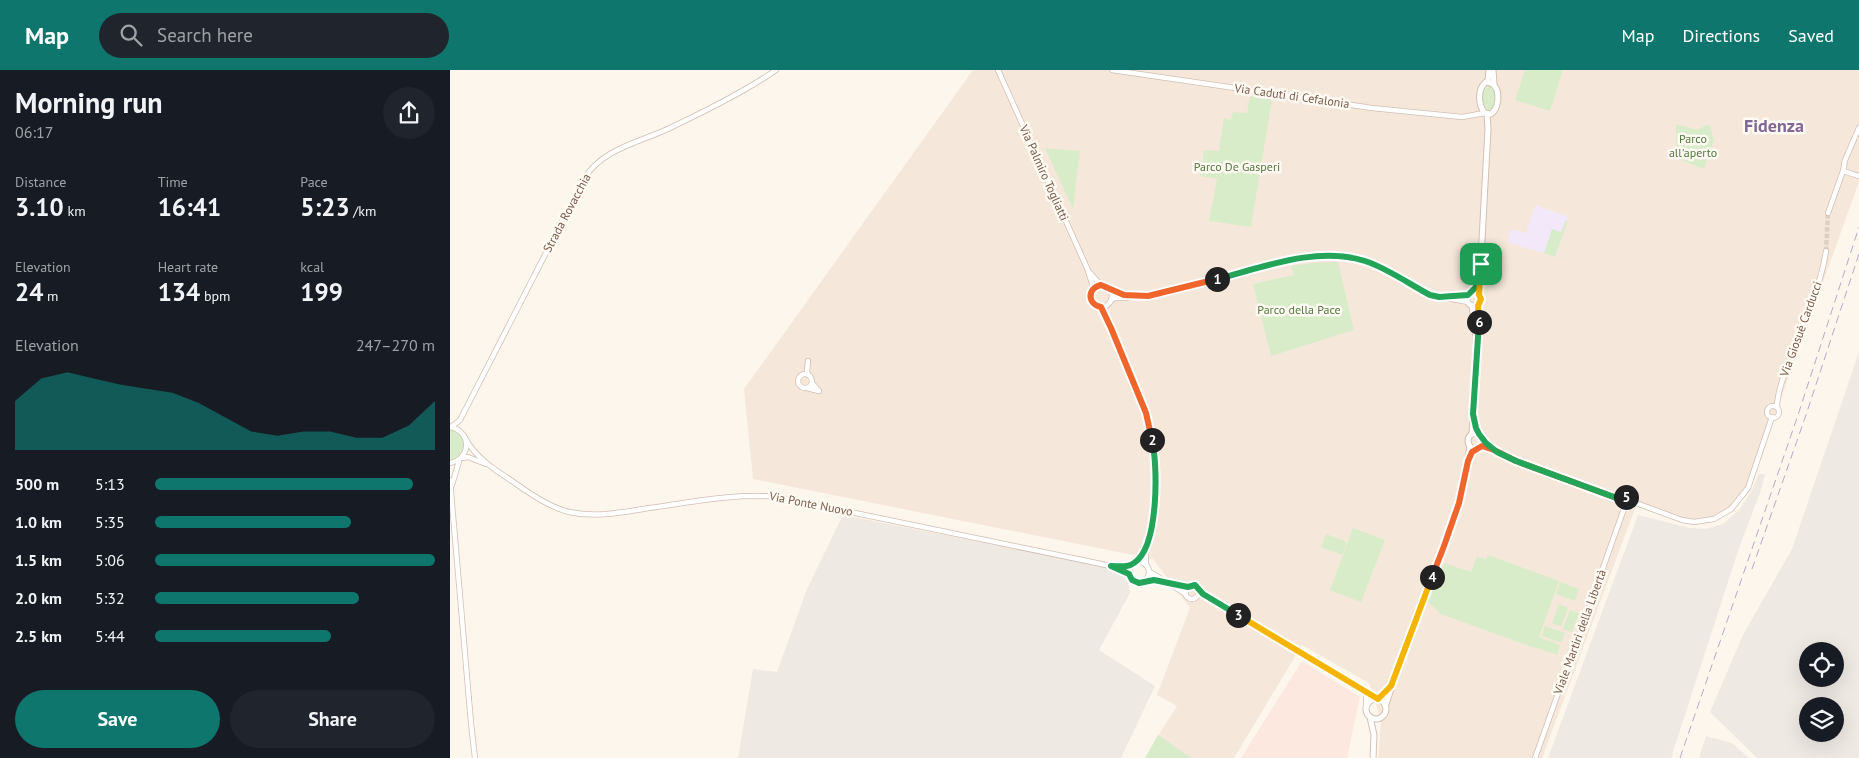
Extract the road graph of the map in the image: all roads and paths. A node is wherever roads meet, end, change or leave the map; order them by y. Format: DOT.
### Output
graph roads {
  1 [pos="776,70"];
  2 [pos="996,70"];
  3 [pos="1112,70"];
  4 [pos="1491,70"];
  5 [pos="1488,81"];
  6 [pos="1495,85"];
  7 [pos="1481,104"];
  8 [pos="1494,112"];
  9 [pos="1486,113"];
  10 [pos="1472,114"];
  11 [pos="1859,128"];
  12 [pos="1488,129"];
  13 [pos="1843,170"];
  14 [pos="1859,176"];
  15 [pos="1828,213"];
  16 [pos="1826,251"];
  17 [pos="1481,264"];
  18 [pos="1087,268"];
  19 [pos="1101,285"];
  20 [pos="1109,289"];
  21 [pos="1092,290"];
  22 [pos="1469,294"];
  23 [pos="1479,295"];
  24 [pos="1133,296"];
  25 [pos="1439,297"];
  26 [pos="1110,302"];
  27 [pos="1472,305"];
  28 [pos="1101,307"];
  29 [pos="1111,328"];
  30 [pos="812,383"];
  31 [pos="807,388"];
  32 [pos="1777,407"];
  33 [pos="1473,414"];
  34 [pos="1772,417"];
  35 [pos="460,420"];
  36 [pos="450,427"];
  37 [pos="1472,434"];
  38 [pos="1479,434"];
  39 [pos="464,436"];
  40 [pos="1484,440"];
  41 [pos="1482,446"];
  42 [pos="1473,448"];
  43 [pos="1494,450"];
  44 [pos="461,459"];
  45 [pos="450,463"];
  46 [pos="490,466"];
  47 [pos="450,480"];
  48 [pos="452,488"];
  49 [pos="1622,500"];
  50 [pos="1631,503"];
  51 [pos="1625,506"];
  52 [pos="1146,546"];
  53 [pos="1133,564"];
  54 [pos="1146,564"];
  55 [pos="1111,566"];
  56 [pos="1150,572"];
  57 [pos="1129,574"];
  58 [pos="1146,580"];
  59 [pos="1166,582"];
  60 [pos="1188,587"];
  61 [pos="1186,594"];
  62 [pos="1199,594"];
  63 [pos="1357,686"];
  64 [pos="1391,686"];
  65 [pos="1377,699"];
  66 [pos="1386,704"];
  67 [pos="1366,708"];
  68 [pos="1370,717"];
  69 [pos="1378,720"];
  70 [pos="1374,734"];
  71 [pos="475,758"];
  72 [pos="1373,758"];
  73 [pos="1535,758"];
  1 -- 35 [label="street, Strada Rovacchia"];
  2 -- 18 [label="street, Via Palmiro Togliatti"];
  3 -- 10 [label="street, Via Caduti di Cefalonia"];
  4 -- 5 [label="main road"];
  4 -- 6 [label="main road"];
  5 -- 6 [label="main road"];
  5 -- 7 [label="main road"];
  6 -- 8 [label="main road"];
  7 -- 9 [label="main road"];
  7 -- 10 [label="street"];
  8 -- 9 [label="main road"];
  8 -- 12 [label="main road"];
  9 -- 10 [label="street, Via Caduti di Cefalonia"];
  9 -- 12 [label="main road"];
  11 -- 13 [label="street"];
  12 -- 17 [label="main road"];
  13 -- 14 [label="street"];
  13 -- 15 [label="street"];
  16 -- 32 [label="street, Via Giosuè Carducci"];
  17 -- 22 [label="main road"];
  17 -- 23 [label="main road"];
  18 -- 19 [label="street, Via Palmiro Togliatti"];
  18 -- 21 [label="street, Via Palmiro Togliatti"];
  19 -- 20 [label="street, Via Palmiro Togliatti"];
  19 -- 21 [label="street"];
  20 -- 24 [label="street, Via Palmiro Togliatti"];
  20 -- 26 [label="street"];
  21 -- 28 [label="street, Via Palmiro Togliatti"];
  22 -- 23 [label="main road"];
  22 -- 25 [label="street, Via Palmiro Togliatti"];
  22 -- 27 [label="main road"];
  23 -- 27 [label="main road"];
  24 -- 25 [label="street, Via Palmiro Togliatti"];
  24 -- 26 [label="street, Via Palmiro Togliatti"];
  25 -- 27 [label="street, Via Palmiro Togliatti"];
  26 -- 28 [label="street, Via Palmiro Togliatti"];
  26 -- 29 [label="street"];
  27 -- 33 [label="main road"];
  28 -- 29 [label="street"];
  29 -- 52 [label="street"];
  30 -- 31 [label="street"];
  30 -- 31 [label="street"];
  30 -- 31 [label="street"];
  32 -- 34 [label="street"];
  32 -- 34 [label="street"];
  33 -- 37 [label="main road"];
  33 -- 38 [label="main road"];
  34 -- 50 [label="street"];
  35 -- 36 [label="street, Strada Rovacchia"];
  35 -- 39 [label="street"];
  36 -- 39 [label="street"];
  37 -- 38 [label="main road"];
  37 -- 42 [label="main road"];
  38 -- 40 [label="main road"];
  39 -- 44 [label="street"];
  39 -- 46 [label="street, Via Ponte Nuovo"];
  40 -- 41 [label="main road"];
  40 -- 43 [label="street"];
  41 -- 42 [label="main road"];
  41 -- 43 [label="street"];
  42 -- 64 [label="main road"];
  43 -- 49 [label="street"];
  44 -- 45 [label="street"];
  44 -- 46 [label="street, Via Ponte Nuovo"];
  44 -- 48 [label="street"];
  46 -- 55 [label="street, Via Ponte Nuovo"];
  47 -- 48 [label="street"];
  48 -- 71 [label="street"];
  49 -- 50 [label="street"];
  49 -- 51 [label="street"];
  50 -- 51 [label="street"];
  51 -- 73 [label="street, Viale Martiri della Libertà"];
  52 -- 53 [label="street"];
  52 -- 54 [label="street"];
  53 -- 54 [label="street, Via Ponte Nuovo"];
  53 -- 55 [label="street, Via Ponte Nuovo"];
  53 -- 57 [label="street"];
  54 -- 56 [label="street, Via Ponte Nuovo"];
  55 -- 57 [label="street, Via Ponte Nuovo"];
  56 -- 58 [label="street"];
  56 -- 59 [label="street, Via Ponte Nuovo"];
  57 -- 58 [label="street, Via Ponte Nuovo"];
  58 -- 59 [label="street, Via Ponte Nuovo"];
  59 -- 60 [label="street, Via Ponte Nuovo"];
  59 -- 61 [label="street, Via Ponte Nuovo"];
  60 -- 61 [label="street"];
  60 -- 62 [label="street, Via Ponte Nuovo"];
  61 -- 62 [label="street, Via Ponte Nuovo"];
  62 -- 63 [label="street"];
  63 -- 65 [label="street"];
  63 -- 67 [label="street"];
  64 -- 65 [label="main road"];
  64 -- 66 [label="main road"];
  65 -- 66 [label="main road"];
  65 -- 67 [label="main road"];
  66 -- 69 [label="main road"];
  67 -- 68 [label="main road"];
  68 -- 69 [label="main road"];
  68 -- 70 [label="main road"];
  69 -- 70 [label="main road"];
  70 -- 72 [label="main road"];
}
